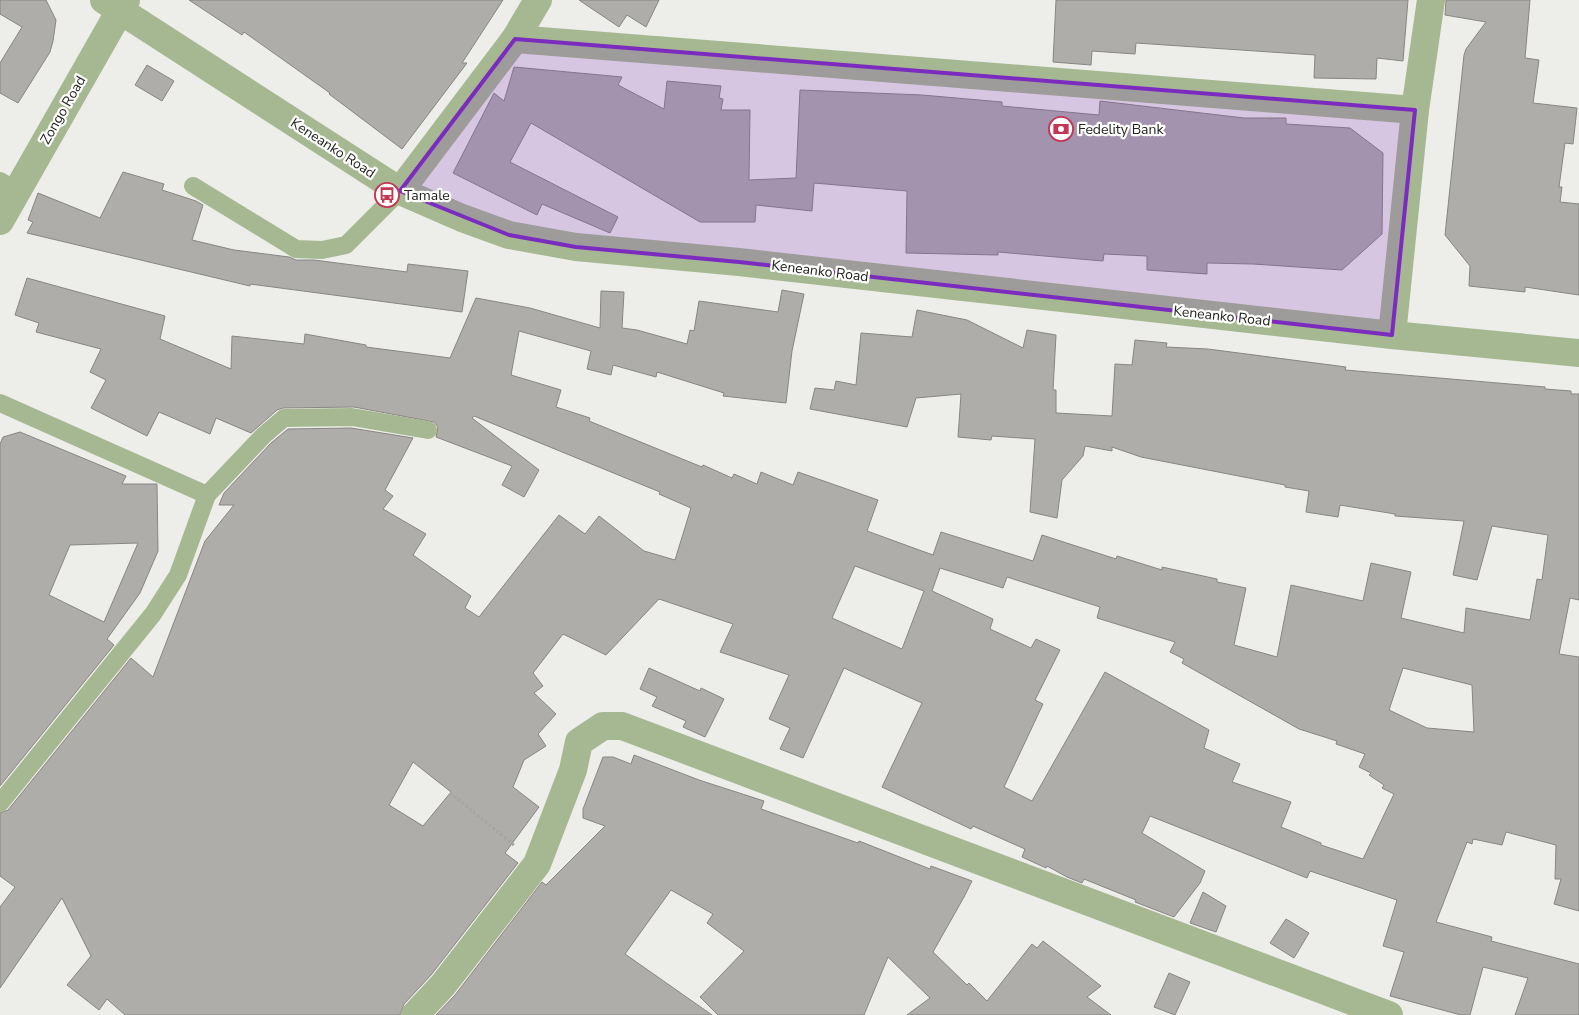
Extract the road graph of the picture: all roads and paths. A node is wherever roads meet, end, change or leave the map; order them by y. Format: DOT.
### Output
graph roads {
  1 [pos="538,0"];
  2 [pos="1430,0"];
  3 [pos="117,3"];
  4 [pos="515,39"];
  5 [pos="1415,110"];
  6 [pos="9,186"];
  7 [pos="193,186"];
  8 [pos="400,190"];
  9 [pos="0,220"];
  10 [pos="1392,336"];
  11 [pos="1579,353"];
  12 [pos="0,403"];
  13 [pos="428,430"];
  14 [pos="207,495"];
  15 [pos="450,793"];
  16 [pos="0,803"];
  17 [pos="536,864"];
  18 [pos="415,1015"];
  19 [pos="1389,1015"];
  1 -- 4 [label="street"];
  2 -- 5 [label="street"];
  3 -- 6 [label="street, Zongo Road"];
  3 -- 8 [label="street, Keneanko Road"];
  4 -- 5 [label="street"];
  4 -- 8 [label="street"];
  5 -- 10 [label="street"];
  6 -- 9 [label="street, Zongo Road"];
  7 -- 8 [label="lane"];
  8 -- 10 [label="street, Keneanko Road"];
  10 -- 11 [label="street, Keneanko Road"];
  12 -- 14 [label="lane"];
  13 -- 14 [label="lane"];
  14 -- 16 [label="lane"];
  15 -- 17 [label="path"];
  17 -- 18 [label="street"];
  17 -- 19 [label="street"];
}
